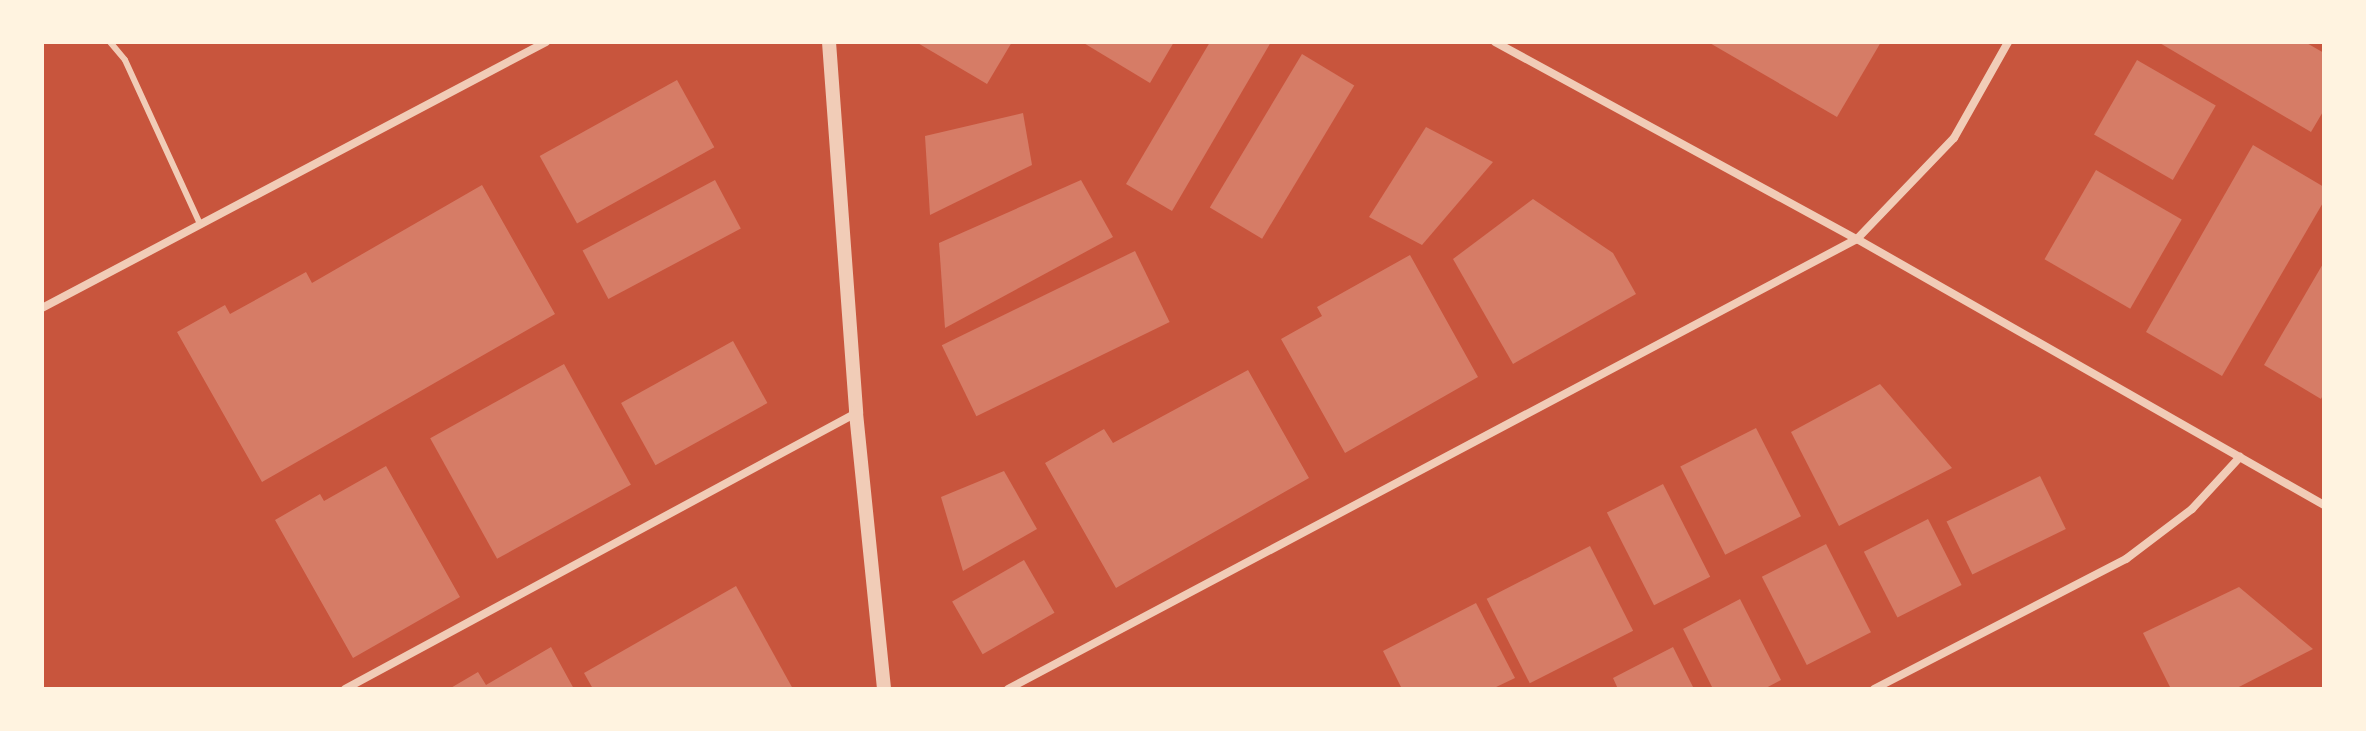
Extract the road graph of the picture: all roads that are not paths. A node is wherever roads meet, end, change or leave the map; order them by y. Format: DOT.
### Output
graph roads {
  1 [pos="110,42"];
  2 [pos="546,42"];
  3 [pos="829,42"];
  4 [pos="1495,42"];
  5 [pos="2008,42"];
  6 [pos="200,224"];
  7 [pos="1857,239"];
  8 [pos="42,308"];
  9 [pos="856,413"];
  10 [pos="2240,457"];
  11 [pos="2324,505"];
  12 [pos="345,689"];
  13 [pos="884,689"];
  14 [pos="1008,689"];
  15 [pos="1874,689"];
  1 -- 6 [label="lane"];
  2 -- 6 [label="street"];
  3 -- 9 [label="street"];
  4 -- 7 [label="street"];
  5 -- 7 [label="street"];
  6 -- 8 [label="street"];
  7 -- 10 [label="street"];
  7 -- 14 [label="street"];
  9 -- 12 [label="street"];
  9 -- 13 [label="street"];
  10 -- 11 [label="street"];
  10 -- 15 [label="street"];
}
